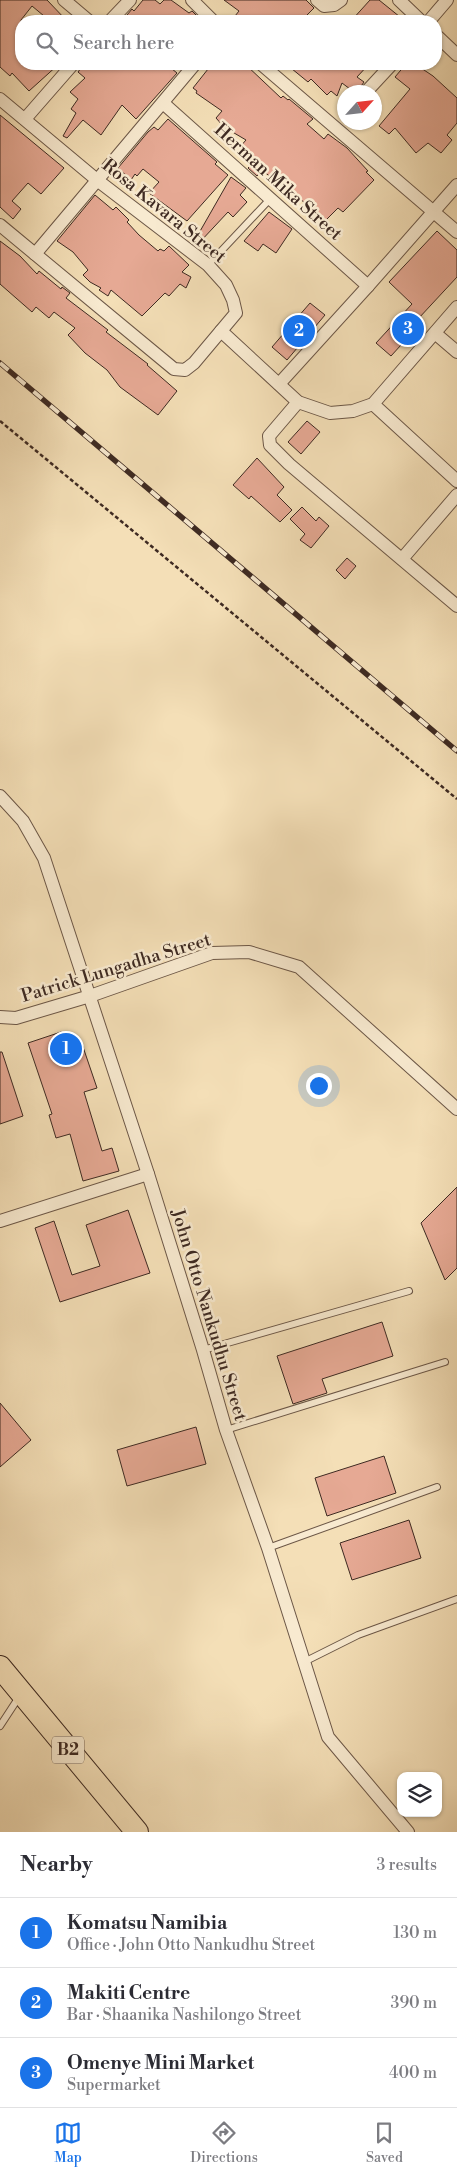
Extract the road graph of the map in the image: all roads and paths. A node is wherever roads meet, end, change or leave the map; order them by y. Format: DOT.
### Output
graph roads {
  1 [pos="64,0"];
  2 [pos="130,0"];
  3 [pos="192,0"];
  4 [pos="317,0"];
  5 [pos="341,0"];
  6 [pos="398,0"];
  7 [pos="447,0"];
  8 [pos="82,15"];
  9 [pos="116,15"];
  10 [pos="207,15"];
  11 [pos="414,15"];
  12 [pos="434,15"];
  13 [pos="442,41"];
  14 [pos="457,55"];
  15 [pos="68,70"];
  16 [pos="190,70"];
  17 [pos="269,70"];
  18 [pos="386,70"];
  19 [pos="372,85"];
  20 [pos="0,99"];
  21 [pos="163,103"];
  22 [pos="25,119"];
  23 [pos="337,120"];
  24 [pos="348,130"];
  25 [pos="97,180"];
  26 [pos="457,185"];
  27 [pos="271,198"];
  28 [pos="434,212"];
  29 [pos="0,224"];
  30 [pos="457,232"];
  31 [pos="35,254"];
  32 [pos="208,265"];
  33 [pos="368,286"];
  34 [pos="457,307"];
  35 [pos="221,331"];
  36 [pos="436,334"];
  37 [pos="457,352"];
  38 [pos="278,384"];
  39 [pos="298,402"];
  40 [pos="373,404"];
  41 [pos="0,421"];
  42 [pos="457,481"];
  43 [pos="457,496"];
  44 [pos="402,559"];
  45 [pos="457,606"];
  46 [pos="0,796"];
  47 [pos="457,799"];
  48 [pos="90,996"];
  49 [pos="0,1016"];
  50 [pos="457,1109"];
  51 [pos="148,1174"];
  52 [pos="0,1221"];
  53 [pos="409,1291"];
  54 [pos="203,1350"];
  55 [pos="444,1362"];
  56 [pos="226,1430"];
  57 [pos="437,1487"];
  58 [pos="268,1548"];
  59 [pos="457,1599"];
  60 [pos="304,1662"];
  61 [pos="0,1667"];
  62 [pos="22,1694"];
  63 [pos="0,1726"];
  64 [pos="137,1832"];
  65 [pos="408,1832"];
  1 -- 8 [label="street"];
  2 -- 9 [label="street"];
  3 -- 10 [label="street"];
  4 -- 5 [label="street"];
  6 -- 11 [label="street"];
  7 -- 12 [label="street"];
  13 -- 14 [label="street"];
  15 -- 22 [label="street"];
  16 -- 21 [label="street"];
  17 -- 23 [label="street"];
  18 -- 19 [label="street"];
  20 -- 22 [label="street, Rosa Kavara Street"];
  21 -- 25 [label="street"];
  21 -- 27 [label="street, Herman Mika Street"];
  22 -- 25 [label="street, Rosa Kavara Street"];
  24 -- 28 [label="street"];
  25 -- 31 [label="street"];
  25 -- 32 [label="street, Rosa Kavara Street"];
  26 -- 28 [label="street"];
  27 -- 32 [label="lane"];
  27 -- 33 [label="street, Herman Mika Street"];
  28 -- 30 [label="street"];
  28 -- 33 [label="street"];
  29 -- 31 [label="street, Rosa Kavara Street"];
  31 -- 35 [label="street, Rosa Kavara Street"];
  32 -- 35 [label="street, Rosa Kavara Street"];
  33 -- 38 [label="street"];
  34 -- 36 [label="street"];
  35 -- 38 [label="street"];
  36 -- 37 [label="street"];
  36 -- 40 [label="street"];
  38 -- 39 [label="street"];
  39 -- 40 [label="street"];
  39 -- 44 [label="street"];
  40 -- 42 [label="street"];
  41 -- 47 [label="path"];
  43 -- 44 [label="street"];
  44 -- 45 [label="street"];
  46 -- 48 [label="street, John Otto Nankudhu Street"];
  48 -- 49 [label="street, Patrick Lungadha Street"];
  48 -- 50 [label="street, Patrick Lungadha Street"];
  48 -- 51 [label="street, John Otto Nankudhu Street"];
  51 -- 52 [label="street"];
  51 -- 54 [label="street, John Otto Nankudhu Street"];
  53 -- 54 [label="lane"];
  54 -- 56 [label="street, John Otto Nankudhu Street"];
  55 -- 56 [label="lane"];
  56 -- 58 [label="street, John Otto Nankudhu Street"];
  57 -- 58 [label="lane"];
  58 -- 60 [label="street, John Otto Nankudhu Street"];
  59 -- 60 [label="lane"];
  60 -- 65 [label="street, John Otto Nankudhu Street"];
  61 -- 62 [label="highway, B2"];
  62 -- 63 [label="lane"];
  62 -- 64 [label="highway, B2"];
}
